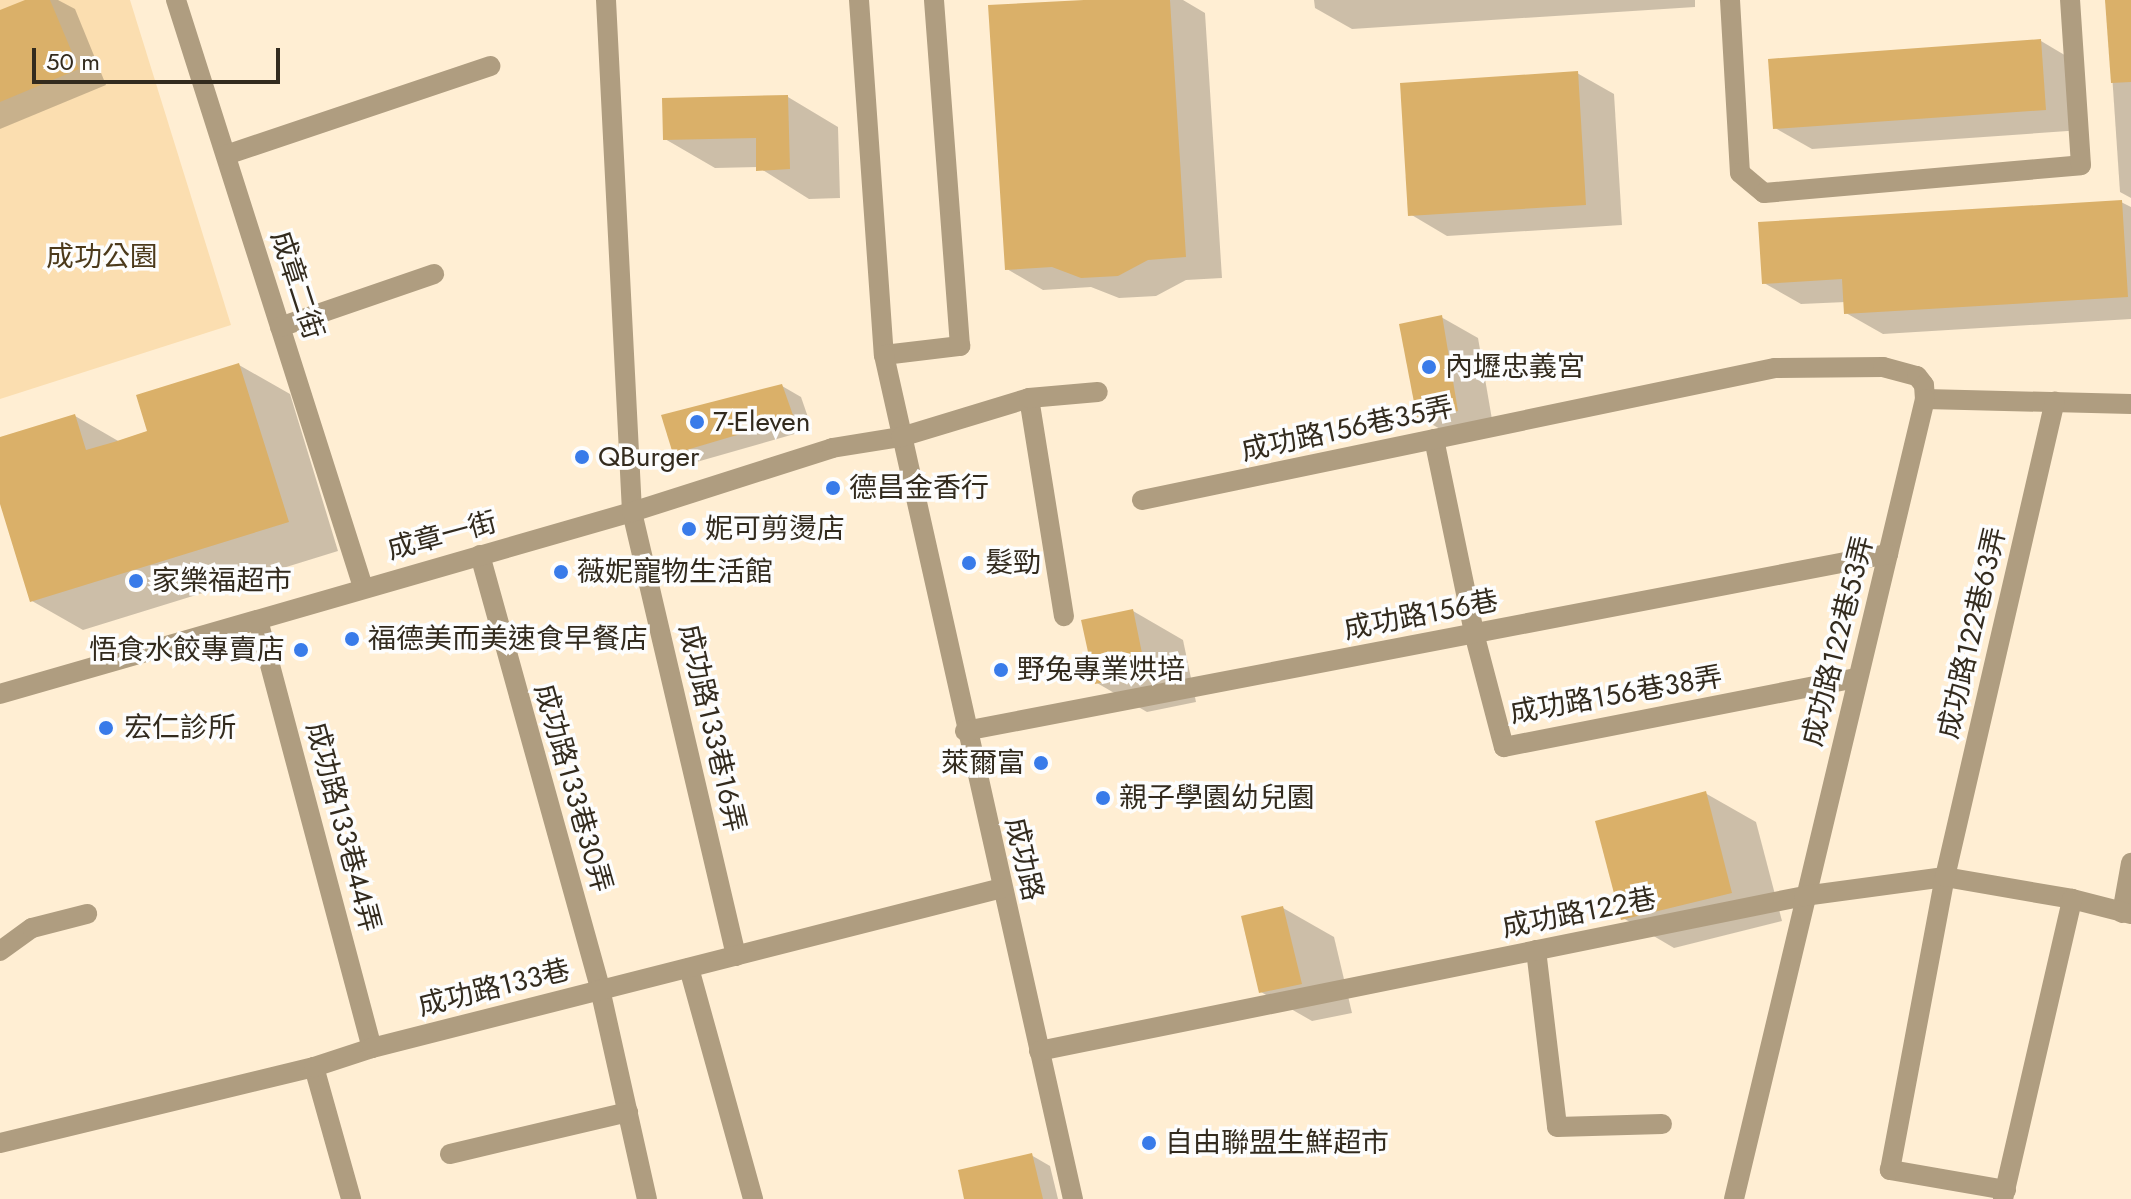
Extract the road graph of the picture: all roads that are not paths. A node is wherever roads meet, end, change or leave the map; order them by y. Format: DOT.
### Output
graph roads {
  1 [pos="176,0"];
  2 [pos="606,0"];
  3 [pos="859,0"];
  4 [pos="934,0"];
  5 [pos="1730,0"];
  6 [pos="2070,0"];
  7 [pos="490,66"];
  8 [pos="226,155"];
  9 [pos="434,274"];
  10 [pos="280,327"];
  11 [pos="884,355"];
  12 [pos="1098,392"];
  13 [pos="1029,398"];
  14 [pos="1925,399"];
  15 [pos="2055,402"];
  16 [pos="2131,404"];
  17 [pos="901,437"];
  18 [pos="1434,439"];
  19 [pos="1142,500"];
  20 [pos="632,512"];
  21 [pos="1888,554"];
  22 [pos="480,555"];
  23 [pos="363,587"];
  24 [pos="1064,616"];
  25 [pos="258,620"];
  26 [pos="1474,633"];
  27 [pos="1857,678"];
  28 [pos="1,692"];
  29 [pos="965,731"];
  30 [pos="2131,863"];
  31 [pos="1945,877"];
  32 [pos="1002,888"];
  33 [pos="1804,896"];
  34 [pos="2072,899"];
  35 [pos="2127,913"];
  36 [pos="87,914"];
  37 [pos="1536,950"];
  38 [pos="0,951"];
  39 [pos="736,956"];
  40 [pos="689,968"];
  41 [pos="600,989"];
  42 [pos="372,1048"];
  43 [pos="1039,1051"];
  44 [pos="314,1067"];
  45 [pos="628,1112"];
  46 [pos="1662,1124"];
  47 [pos="0,1143"];
  48 [pos="450,1154"];
  49 [pos="2004,1194"];
  50 [pos="351,1199"];
  51 [pos="647,1199"];
  52 [pos="753,1199"];
  53 [pos="1073,1199"];
  54 [pos="1734,1199"];
  1 -- 8 [label="street, 成章二街"];
  2 -- 20 [label="street, 成功路133巷16弄"];
  3 -- 11 [label="street, 成功路"];
  4 -- 11 [label="street"];
  5 -- 6 [label="street"];
  7 -- 8 [label="street"];
  8 -- 10 [label="street, 成章二街"];
  9 -- 10 [label="street"];
  10 -- 23 [label="street, 成章二街"];
  11 -- 17 [label="street, 成功路"];
  12 -- 13 [label="street, 成章一街"];
  13 -- 17 [label="street, 成章一街"];
  13 -- 24 [label="street"];
  14 -- 15 [label="street"];
  14 -- 18 [label="street, 成功路156巷35弄"];
  14 -- 21 [label="street, 成功路122巷53弄"];
  15 -- 16 [label="street"];
  15 -- 31 [label="street, 成功路122巷63弄"];
  17 -- 20 [label="street, 成章一街"];
  17 -- 29 [label="street, 成功路"];
  18 -- 19 [label="street, 成功路156巷35弄"];
  18 -- 26 [label="street, 成功路156巷38弄"];
  20 -- 22 [label="street, 成章一街"];
  20 -- 39 [label="street, 成功路133巷16弄"];
  21 -- 26 [label="street, 成功路156巷"];
  21 -- 27 [label="street, 成功路122巷53弄"];
  22 -- 23 [label="street, 成章一街"];
  22 -- 41 [label="street, 成功路133巷30弄"];
  23 -- 25 [label="street, 成章一街"];
  25 -- 28 [label="street, 成章一街"];
  25 -- 42 [label="street, 成功路133巷44弄"];
  26 -- 27 [label="street, 成功路156巷38弄"];
  26 -- 29 [label="street, 成功路156巷"];
  27 -- 33 [label="street, 成功路122巷53弄"];
  29 -- 32 [label="street, 成功路"];
  30 -- 35 [label="street"];
  31 -- 33 [label="street, 成功路122巷"];
  31 -- 34 [label="street, 成功路122巷"];
  31 -- 49 [label="street, 成功路122巷63弄"];
  32 -- 39 [label="street, 成功路133巷"];
  32 -- 43 [label="street, 成功路"];
  33 -- 37 [label="street, 成功路122巷"];
  33 -- 54 [label="street, 成功路122巷53弄"];
  34 -- 35 [label="street, 成功路122巷"];
  34 -- 49 [label="street"];
  36 -- 38 [label="street"];
  37 -- 43 [label="street, 成功路122巷"];
  37 -- 46 [label="street"];
  39 -- 40 [label="street, 成功路133巷"];
  40 -- 41 [label="street, 成功路133巷"];
  40 -- 52 [label="street"];
  41 -- 42 [label="street, 成功路133巷"];
  41 -- 45 [label="street, 成功路133巷30弄"];
  42 -- 44 [label="street, 成功路133巷"];
  43 -- 53 [label="street, 成功路"];
  44 -- 47 [label="street, 成功路133巷"];
  44 -- 50 [label="street"];
  45 -- 48 [label="street"];
  45 -- 51 [label="street, 成功路133巷30弄"];
}
